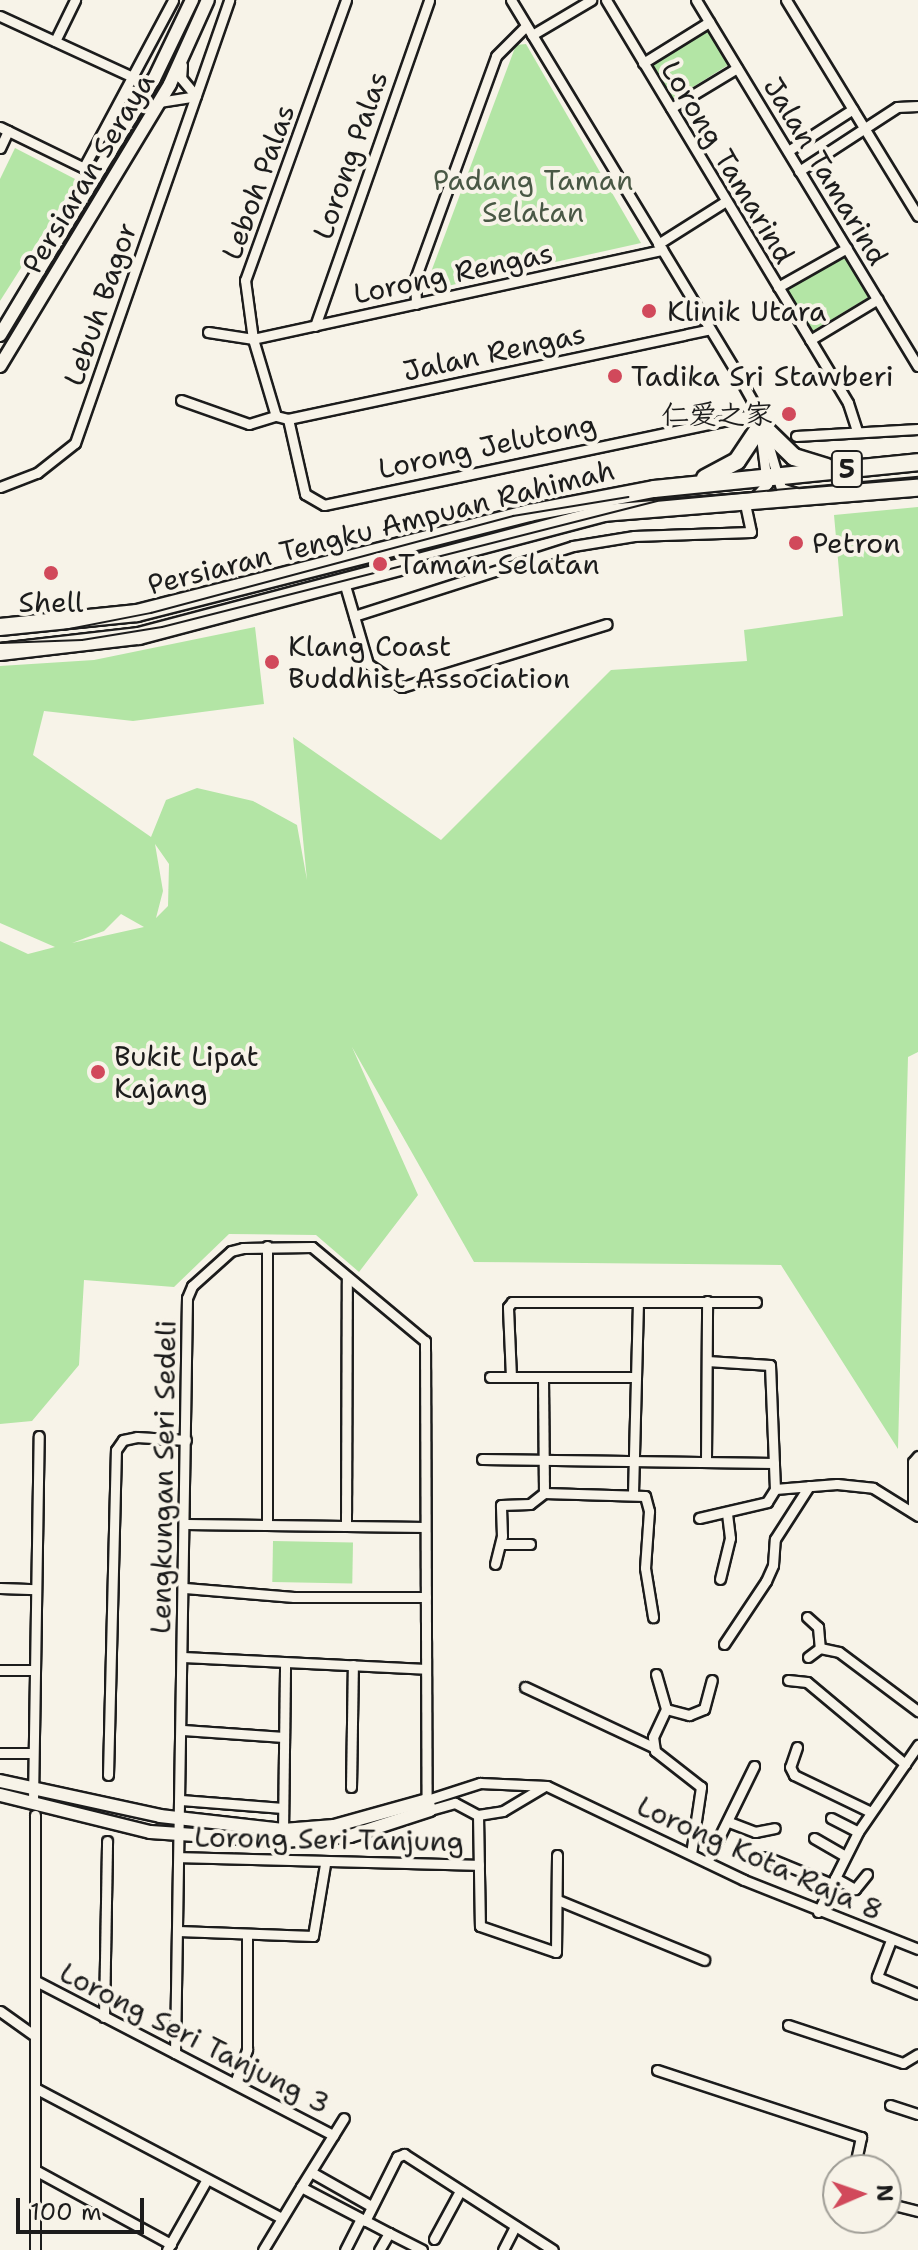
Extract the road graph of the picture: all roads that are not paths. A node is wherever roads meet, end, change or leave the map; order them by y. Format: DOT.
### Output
graph roads {
  1 [pos="75,0"];
  2 [pos="173,0"];
  3 [pos="192,0"];
  4 [pos="208,0"];
  5 [pos="229,0"];
  6 [pos="346,0"];
  7 [pos="429,0"];
  8 [pos="511,0"];
  9 [pos="591,0"];
  10 [pos="606,0"];
  11 [pos="696,0"];
  12 [pos="786,0"];
  13 [pos="0,16"];
  14 [pos="709,22"];
  15 [pos="529,30"];
  16 [pos="55,41"];
  17 [pos="185,52"];
  18 [pos="643,63"];
  19 [pos="161,64"];
  20 [pos="737,68"];
  21 [pos="135,78"];
  22 [pos="145,95"];
  23 [pos="196,96"];
  24 [pos="159,102"];
  25 [pos="918,106"];
  26 [pos="671,108"];
  27 [pos="853,109"];
  28 [pos="864,128"];
  29 [pos="4,129"];
  30 [pos="0,148"];
  31 [pos="788,151"];
  32 [pos="84,167"];
  33 [pos="799,171"];
  34 [pos="97,174"];
  35 [pos="726,201"];
  36 [pos="918,216"];
  37 [pos="660,247"];
  38 [pos="847,248"];
  39 [pos="778,287"];
  40 [pos="878,299"];
  41 [pos="416,304"];
  42 [pos="6,315"];
  43 [pos="315,326"];
  44 [pos="710,329"];
  45 [pos="1,332"];
  46 [pos="208,332"];
  47 [pos="253,339"];
  48 [pos="810,340"];
  49 [pos="0,366"];
  50 [pos="918,366"];
  51 [pos="181,400"];
  52 [pos="276,416"];
  53 [pos="288,419"];
  54 [pos="760,419"];
  55 [pos="918,429"];
  56 [pos="857,431"];
  57 [pos="796,436"];
  58 [pos="918,462"];
  59 [pos="841,469"];
  60 [pos="771,478"];
  61 [pos="0,487"];
  62 [pos="918,488"];
  63 [pos="654,489"];
  64 [pos="808,496"];
  65 [pos="748,500"];
  66 [pos="344,582"];
  67 [pos="354,616"];
  68 [pos="607,624"];
  69 [pos="0,627"];
  70 [pos="0,652"];
  71 [pos="267,1246"];
  72 [pos="347,1279"];
  73 [pos="707,1301"];
  74 [pos="638,1302"];
  75 [pos="756,1302"];
  76 [pos="707,1361"];
  77 [pos="490,1377"];
  78 [pos="511,1377"];
  79 [pos="543,1377"];
  80 [pos="636,1377"];
  81 [pos="39,1436"];
  82 [pos="186,1440"];
  83 [pos="918,1456"];
  84 [pos="482,1459"];
  85 [pos="545,1459"];
  86 [pos="634,1459"];
  87 [pos="706,1460"];
  88 [pos="774,1463"];
  89 [pos="809,1486"];
  90 [pos="775,1489"];
  91 [pos="544,1493"];
  92 [pos="633,1493"];
  93 [pos="727,1512"];
  94 [pos="916,1514"];
  95 [pos="699,1518"];
  96 [pos="186,1524"];
  97 [pos="267,1525"];
  98 [pos="346,1526"];
  99 [pos="425,1527"];
  100 [pos="501,1544"];
  101 [pos="530,1544"];
  102 [pos="495,1564"];
  103 [pos="720,1579"];
  104 [pos="0,1588"];
  105 [pos="185,1588"];
  106 [pos="36,1589"];
  107 [pos="426,1597"];
  108 [pos="653,1617"];
  109 [pos="807,1617"];
  110 [pos="724,1644"];
  111 [pos="820,1648"];
  112 [pos="183,1657"];
  113 [pos="808,1657"];
  114 [pos="285,1664"];
  115 [pos="353,1665"];
  116 [pos="426,1669"];
  117 [pos="0,1670"];
  118 [pos="34,1670"];
  119 [pos="656,1674"];
  120 [pos="712,1680"];
  121 [pos="788,1680"];
  122 [pos="525,1687"];
  123 [pos="666,1709"];
  124 [pos="918,1711"];
  125 [pos="183,1730"];
  126 [pos="284,1737"];
  127 [pos="918,1745"];
  128 [pos="653,1747"];
  129 [pos="797,1747"];
  130 [pos="0,1753"];
  131 [pos="33,1753"];
  132 [pos="905,1764"];
  133 [pos="754,1766"];
  134 [pos="108,1775"];
  135 [pos="0,1781"];
  136 [pos="33,1785"];
  137 [pos="547,1786"];
  138 [pos="351,1787"];
  139 [pos="0,1795"];
  140 [pos="33,1800"];
  141 [pos="181,1800"];
  142 [pos="428,1805"];
  143 [pos="283,1808"];
  144 [pos="871,1812"];
  145 [pos="35,1815"];
  146 [pos="478,1815"];
  147 [pos="831,1818"];
  148 [pos="181,1819"];
  149 [pos="729,1822"];
  150 [pos="775,1828"];
  151 [pos="858,1832"];
  152 [pos="180,1834"];
  153 [pos="283,1835"];
  154 [pos="814,1838"];
  155 [pos="107,1841"];
  156 [pos="691,1854"];
  157 [pos="557,1855"];
  158 [pos="844,1855"];
  159 [pos="179,1857"];
  160 [pos="766,1857"];
  161 [pos="707,1862"];
  162 [pos="325,1864"];
  163 [pos="479,1865"];
  164 [pos="867,1874"];
  165 [pos="833,1881"];
  166 [pos="558,1900"];
  167 [pos="818,1912"];
  168 [pos="178,1931"];
  169 [pos="247,1934"];
  170 [pos="891,1940"];
  171 [pos="918,1949"];
  172 [pos="704,1960"];
  173 [pos="36,1981"];
  174 [pos="918,1994"];
  175 [pos="0,2011"];
  176 [pos="104,2017"];
  177 [pos="788,2025"];
  178 [pos="35,2036"];
  179 [pos="175,2053"];
  180 [pos="918,2054"];
  181 [pos="657,2070"];
  182 [pos="236,2080"];
  183 [pos="35,2088"];
  184 [pos="890,2105"];
  185 [pos="918,2114"];
  186 [pos="344,2118"];
  187 [pos="333,2135"];
  188 [pos="857,2154"];
  189 [pos="35,2170"];
  190 [pos="311,2172"];
  191 [pos="207,2179"];
  192 [pos="301,2187"];
  193 [pos="460,2191"];
  194 [pos="371,2206"];
  195 [pos="280,2217"];
  196 [pos="363,2220"];
  197 [pos="515,2226"];
  198 [pos="389,2233"];
  199 [pos="434,2239"];
  200 [pos="169,2247"];
  201 [pos="35,2250"];
  202 [pos="263,2250"];
  203 [pos="345,2250"];
  204 [pos="379,2250"];
  205 [pos="422,2250"];
  206 [pos="503,2250"];
  207 [pos="553,2250"];
  1 -- 16 [label="street"];
  2 -- 21 [label="street"];
  3 -- 19 [label="main road, Persiaran Seraya"];
  4 -- 17 [label="main road, Persiaran Seraya"];
  5 -- 23 [label="street, Lebuh Bagor"];
  6 -- 47 [label="street, Leboh Palas"];
  7 -- 43 [label="street, Lorong Palas"];
  8 -- 15 [label="street"];
  9 -- 15 [label="street"];
  10 -- 18 [label="street, Lorong Tamarind"];
  11 -- 14 [label="street, Jalan Tamarind"];
  12 -- 27 [label="street"];
  13 -- 16 [label="street"];
  14 -- 18 [label="street"];
  14 -- 20 [label="street, Jalan Tamarind"];
  15 -- 37 [label="street"];
  15 -- 41 [label="street"];
  16 -- 21 [label="street"];
  17 -- 23 [label="street"];
  17 -- 24 [label="main road, Persiaran Seraya"];
  18 -- 26 [label="street, Lorong Tamarind"];
  19 -- 21 [label="street"];
  19 -- 22 [label="main road, Persiaran Seraya"];
  20 -- 26 [label="street"];
  20 -- 31 [label="street, Jalan Tamarind"];
  21 -- 22 [label="street"];
  21 -- 32 [label="street"];
  22 -- 34 [label="main road, Persiaran Seraya"];
  23 -- 24 [label="street"];
  23 -- 61 [label="street, Lebuh Bagor"];
  24 -- 49 [label="main road, Persiaran Seraya"];
  25 -- 28 [label="street"];
  26 -- 35 [label="street, Lorong Tamarind"];
  27 -- 28 [label="street"];
  27 -- 31 [label="street"];
  28 -- 33 [label="street"];
  28 -- 36 [label="street"];
  29 -- 30 [label="street"];
  29 -- 32 [label="street"];
  31 -- 33 [label="street, Jalan Tamarind"];
  32 -- 34 [label="street"];
  33 -- 38 [label="street, Jalan Tamarind"];
  34 -- 42 [label="main road, Persiaran Seraya"];
  35 -- 37 [label="street, Lorong Rengas"];
  35 -- 39 [label="street, Lorong Tamarind"];
  37 -- 41 [label="street, Lorong Rengas"];
  37 -- 44 [label="street"];
  38 -- 39 [label="street"];
  38 -- 40 [label="street, Jalan Tamarind"];
  39 -- 48 [label="street, Lorong Tamarind"];
  40 -- 48 [label="street"];
  40 -- 50 [label="street, Jalan Tamarind"];
  41 -- 43 [label="street, Lorong Rengas"];
  42 -- 45 [label="main road, Persiaran Seraya"];
  43 -- 47 [label="street, Lorong Rengas"];
  44 -- 53 [label="street, Jalan Rengas"];
  44 -- 54 [label="street"];
  46 -- 47 [label="street"];
  47 -- 52 [label="street, Leboh Palas"];
  48 -- 56 [label="street, Lorong Tamarind"];
  51 -- 52 [label="street"];
  52 -- 53 [label="street"];
  53 -- 54 [label="street, Lorong Jelutong"];
  54 -- 59 [label="highway"];
  54 -- 60 [label="street"];
  54 -- 63 [label="highway"];
  55 -- 56 [label="street"];
  56 -- 57 [label="street"];
  58 -- 59 [label="highway, Persiaran Tengku Ampuan Rahimah / 5"];
  59 -- 60 [label="highway, Persiaran Tengku Ampuan Rahimah / 5"];
  60 -- 63 [label="highway, Persiaran Tengku Ampuan Rahimah / 5"];
  60 -- 64 [label="street"];
  60 -- 65 [label="street"];
  62 -- 64 [label="highway, Persiaran Tengku Ampuan Rahimah / 5"];
  63 -- 69 [label="highway, Persiaran Tengku Ampuan Rahimah / 5"];
  64 -- 65 [label="highway, Persiaran Tengku Ampuan Rahimah / 5"];
  65 -- 66 [label="highway, Persiaran Tengku Ampuan Rahimah / 5"];
  65 -- 67 [label="street"];
  66 -- 67 [label="street"];
  66 -- 70 [label="highway, Persiaran Tengku Ampuan Rahimah / 5"];
  67 -- 68 [label="street"];
  71 -- 72 [label="street, Lengkungan Seri Sedeli"];
  71 -- 82 [label="street, Lengkungan Seri Sedeli"];
  71 -- 97 [label="street"];
  72 -- 98 [label="street"];
  72 -- 99 [label="street, Lengkungan Seri Sedeli"];
  73 -- 74 [label="street"];
  73 -- 75 [label="street"];
  73 -- 76 [label="street"];
  74 -- 78 [label="street"];
  74 -- 80 [label="street"];
  76 -- 87 [label="street"];
  76 -- 88 [label="street"];
  77 -- 78 [label="street"];
  78 -- 79 [label="street"];
  79 -- 80 [label="street"];
  79 -- 85 [label="street"];
  80 -- 86 [label="street"];
  81 -- 106 [label="street"];
  82 -- 96 [label="street, Lengkungan Seri Sedeli"];
  82 -- 134 [label="street"];
  83 -- 94 [label="street"];
  84 -- 85 [label="street"];
  85 -- 86 [label="street"];
  85 -- 91 [label="street"];
  86 -- 87 [label="street"];
  86 -- 92 [label="street"];
  87 -- 88 [label="street"];
  88 -- 90 [label="street"];
  89 -- 90 [label="street"];
  89 -- 94 [label="street"];
  89 -- 110 [label="street"];
  90 -- 93 [label="street"];
  91 -- 92 [label="street"];
  91 -- 100 [label="street"];
  92 -- 108 [label="street"];
  93 -- 95 [label="street"];
  93 -- 103 [label="street"];
  96 -- 97 [label="street"];
  96 -- 105 [label="street, Lengkungan Seri Sedeli"];
  97 -- 98 [label="street"];
  98 -- 99 [label="street"];
  99 -- 107 [label="street, Lengkungan Seri Sedeli"];
  100 -- 101 [label="street"];
  100 -- 102 [label="street"];
  104 -- 106 [label="street"];
  105 -- 107 [label="street"];
  105 -- 112 [label="street, Lengkungan Seri Sedeli"];
  106 -- 118 [label="street"];
  107 -- 116 [label="street, Lengkungan Seri Sedeli"];
  109 -- 111 [label="street"];
  111 -- 113 [label="street"];
  111 -- 124 [label="street"];
  112 -- 114 [label="street"];
  112 -- 125 [label="street, Lengkungan Seri Sedeli"];
  114 -- 115 [label="street"];
  114 -- 126 [label="street"];
  115 -- 116 [label="street"];
  115 -- 138 [label="street"];
  116 -- 142 [label="street, Lengkungan Seri Sedeli"];
  117 -- 118 [label="street"];
  118 -- 131 [label="street"];
  119 -- 123 [label="street"];
  120 -- 123 [label="street"];
  121 -- 132 [label="street"];
  122 -- 128 [label="street"];
  123 -- 128 [label="street"];
  125 -- 126 [label="street"];
  125 -- 141 [label="street, Lengkungan Seri Sedeli"];
  126 -- 143 [label="street"];
  127 -- 132 [label="street"];
  128 -- 156 [label="street"];
  129 -- 144 [label="street"];
  130 -- 131 [label="street"];
  131 -- 136 [label="street"];
  132 -- 144 [label="street"];
  133 -- 149 [label="street"];
  135 -- 136 [label="main road"];
  136 -- 140 [label="street"];
  136 -- 148 [label="main road"];
  137 -- 142 [label="street"];
  137 -- 146 [label="street"];
  137 -- 156 [label="street, Lorong Kota Raja 8"];
  139 -- 140 [label="main road"];
  140 -- 152 [label="main road"];
  141 -- 143 [label="street"];
  141 -- 148 [label="street, Lengkungan Seri Sedeli"];
  142 -- 146 [label="street"];
  142 -- 153 [label="main road"];
  143 -- 153 [label="street"];
  144 -- 151 [label="street"];
  145 -- 173 [label="street"];
  146 -- 163 [label="street"];
  147 -- 151 [label="street"];
  148 -- 152 [label="street, Lengkungan Seri Sedeli"];
  148 -- 153 [label="main road"];
  149 -- 150 [label="street"];
  149 -- 161 [label="street"];
  151 -- 158 [label="street"];
  152 -- 153 [label="main road"];
  152 -- 159 [label="street, Lengkungan Seri Sedeli"];
  154 -- 158 [label="street"];
  155 -- 176 [label="street"];
  156 -- 161 [label="street, Lorong Kota Raja 8"];
  157 -- 166 [label="street"];
  158 -- 165 [label="street"];
  159 -- 162 [label="street, Lorong Seri Tanjung"];
  159 -- 168 [label="street, Lengkungan Seri Sedeli"];
  160 -- 165 [label="street"];
  161 -- 167 [label="street, Lorong Kota Raja 8"];
  162 -- 163 [label="street, Lorong Seri Tanjung"];
  162 -- 169 [label="street"];
  163 -- 166 [label="street"];
  164 -- 165 [label="street"];
  165 -- 167 [label="street"];
  166 -- 172 [label="street"];
  167 -- 170 [label="street, Lorong Kota Raja 8"];
  168 -- 169 [label="street"];
  168 -- 179 [label="street, Lengkungan Seri Sedeli"];
  169 -- 182 [label="street"];
  170 -- 171 [label="street, Lorong Kota Raja 8"];
  170 -- 174 [label="street"];
  173 -- 176 [label="street, Lorong Seri Tanjung 3"];
  173 -- 178 [label="street"];
  175 -- 178 [label="street"];
  176 -- 179 [label="street, Lorong Seri Tanjung 3"];
  177 -- 180 [label="street"];
  178 -- 183 [label="street"];
  179 -- 182 [label="street, Lorong Seri Tanjung 3"];
  181 -- 188 [label="street"];
  182 -- 187 [label="street, Lorong Seri Tanjung 3"];
  183 -- 189 [label="street"];
  183 -- 191 [label="street"];
  184 -- 185 [label="street"];
  186 -- 187 [label="street"];
  187 -- 190 [label="street"];
  189 -- 200 [label="street"];
  189 -- 201 [label="street"];
  190 -- 192 [label="street"];
  190 -- 194 [label="street"];
  191 -- 195 [label="street"];
  191 -- 200 [label="street"];
  192 -- 195 [label="street"];
  192 -- 196 [label="street"];
  193 -- 194 [label="street"];
  193 -- 197 [label="street"];
  193 -- 199 [label="street"];
  194 -- 196 [label="street"];
  195 -- 202 [label="street"];
  196 -- 198 [label="street"];
  196 -- 203 [label="street"];
  197 -- 206 [label="street"];
  197 -- 207 [label="street"];
  198 -- 204 [label="street"];
  198 -- 205 [label="street"];
}
